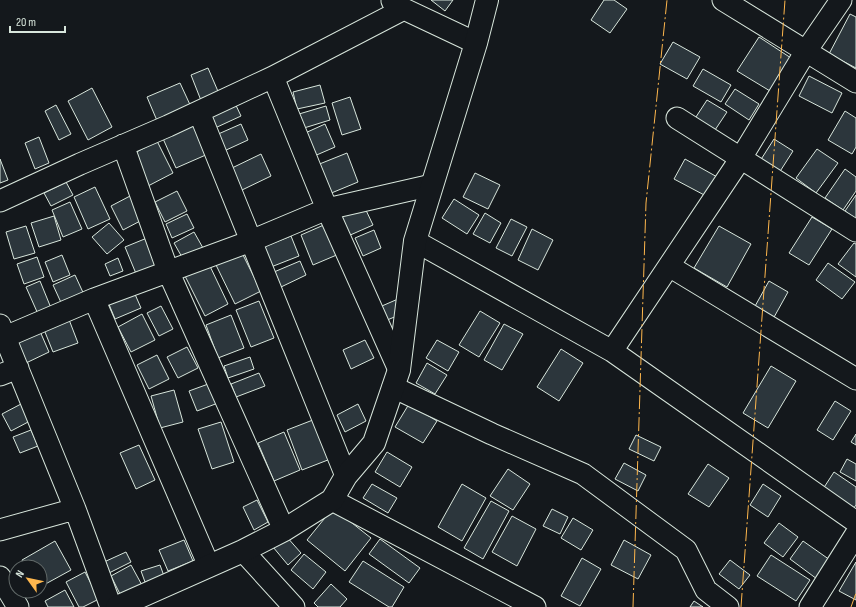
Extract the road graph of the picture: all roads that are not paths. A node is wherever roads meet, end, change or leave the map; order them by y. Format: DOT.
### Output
graph roads {
  1 [pos="487,0"];
  2 [pos="723,0"];
  3 [pos="840,0"];
  4 [pos="397,5"];
  5 [pos="476,43"];
  6 [pos="806,51"];
  7 [pos="273,77"];
  8 [pos="856,82"];
  9 [pos="199,112"];
  10 [pos="677,118"];
  11 [pos="123,145"];
  12 [pos="741,158"];
  13 [pos="432,185"];
  14 [pos="0,201"];
  15 [pos="327,209"];
  16 [pos="856,231"];
  17 [pos="251,241"];
  18 [pos="415,241"];
  19 [pos="668,266"];
  20 [pos="168,271"];
  21 [pos="94,299"];
  22 [pos="3,331"];
  23 [pos="612,351"];
  24 [pos="9,371"];
  25 [pos="396,378"];
  26 [pos="856,379"];
  27 [pos="346,476"];
  28 [pos="332,500"];
  29 [pos="75,509"];
  30 [pos="856,522"];
  31 [pos="0,530"];
  32 [pos="284,530"];
  33 [pos="856,534"];
  34 [pos="243,551"];
  35 [pos="209,566"];
  36 [pos="0,577"];
  37 [pos="18,607"];
  38 [pos="111,607"];
  39 [pos="117,607"];
  40 [pos="294,607"];
  41 [pos="535,607"];
  42 [pos="728,607"];
  43 [pos="810,607"];
  1 -- 5 [label="main road"];
  2 -- 6 [label="street"];
  3 -- 6 [label="street"];
  4 -- 5 [label="street"];
  4 -- 7 [label="street"];
  5 -- 13 [label="main road"];
  6 -- 8 [label="street"];
  6 -- 12 [label="street"];
  7 -- 9 [label="street"];
  7 -- 15 [label="street"];
  9 -- 11 [label="street"];
  9 -- 17 [label="street"];
  10 -- 12 [label="street"];
  11 -- 14 [label="street"];
  11 -- 20 [label="street"];
  12 -- 16 [label="street"];
  12 -- 19 [label="street"];
  13 -- 15 [label="street"];
  13 -- 18 [label="main road"];
  15 -- 17 [label="street"];
  15 -- 25 [label="street"];
  17 -- 20 [label="street"];
  17 -- 27 [label="street"];
  18 -- 23 [label="street"];
  18 -- 25 [label="main road"];
  19 -- 23 [label="street"];
  19 -- 26 [label="street"];
  20 -- 21 [label="street"];
  20 -- 32 [label="street"];
  21 -- 22 [label="street"];
  21 -- 35 [label="street"];
  22 -- 24 [label="street"];
  23 -- 30 [label="street"];
  24 -- 29 [label="street"];
  25 -- 27 [label="main road"];
  25 -- 42 [label="street"];
  27 -- 28 [label="main road"];
  28 -- 32 [label="main road"];
  28 -- 41 [label="street"];
  29 -- 31 [label="street"];
  29 -- 38 [label="street"];
  32 -- 34 [label="main road"];
  33 -- 43 [label="street"];
  34 -- 35 [label="main road"];
  34 -- 40 [label="street"];
  35 -- 39 [label="main road"];
  36 -- 37 [label="street"];
}
